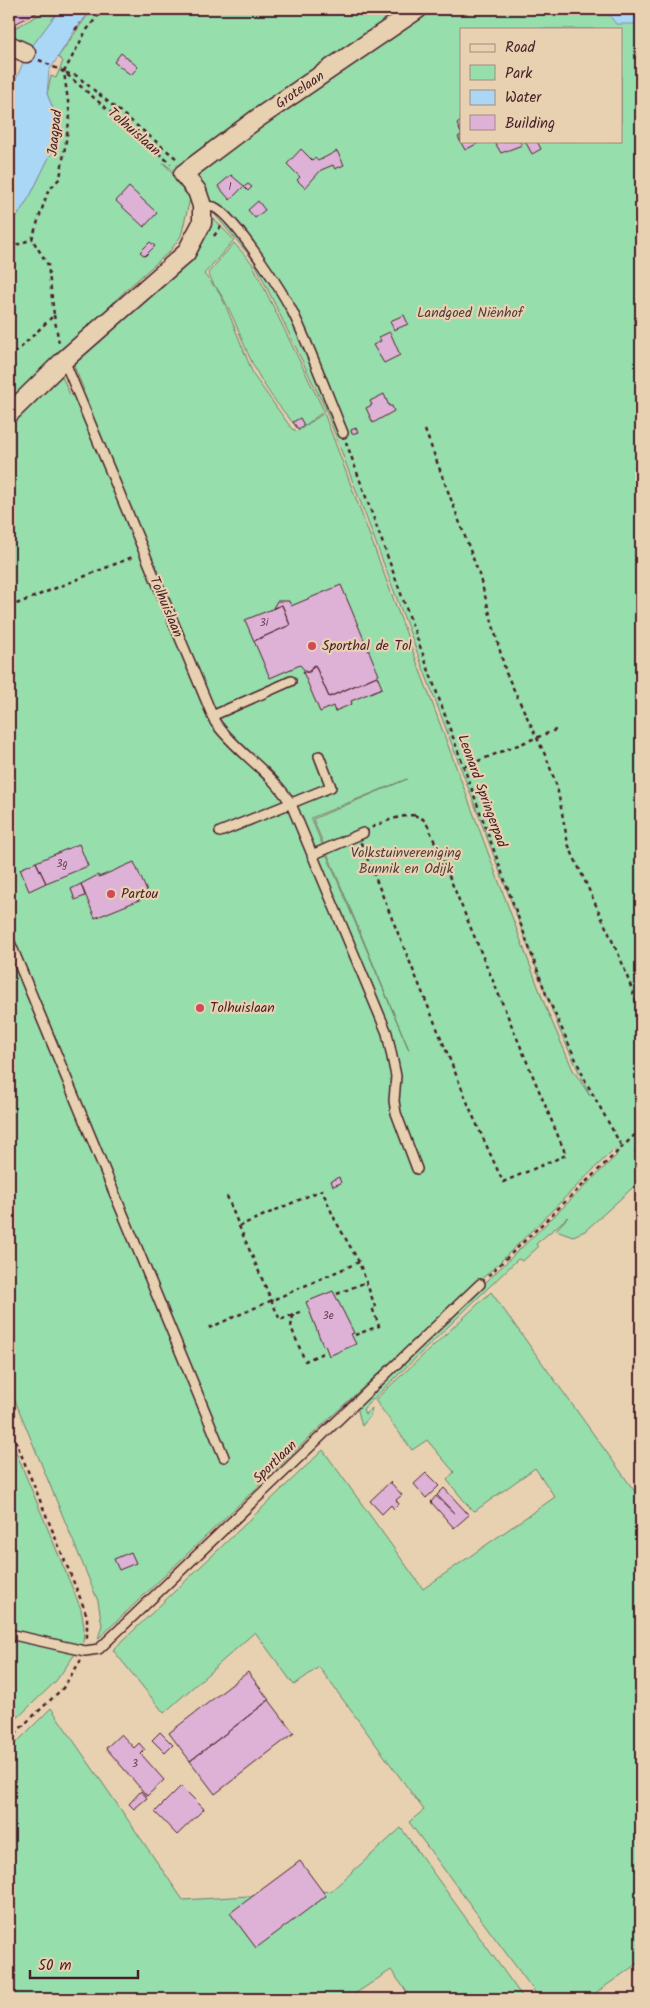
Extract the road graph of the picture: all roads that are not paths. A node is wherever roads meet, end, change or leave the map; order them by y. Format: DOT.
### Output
graph roads {
  1 [pos="418,9"];
  2 [pos="9,46"];
  3 [pos="26,53"];
  4 [pos="202,206"];
  5 [pos="64,360"];
  6 [pos="9,414"];
  7 [pos="343,433"];
  8 [pos="290,682"];
  9 [pos="212,716"];
  10 [pos="319,756"];
  11 [pos="291,804"];
  12 [pos="220,832"];
  13 [pos="363,832"];
  14 [pos="312,855"];
  15 [pos="9,940"];
  16 [pos="417,1169"];
  17 [pos="480,1284"];
  18 [pos="224,1457"];
  19 [pos="9,1634"];
  1 -- 4 [label="street, Grotelaan"];
  2 -- 3 [label="street"];
  4 -- 5 [label="street"];
  4 -- 7 [label="lane"];
  5 -- 6 [label="street"];
  5 -- 9 [label="lane, Tolhuislaan"];
  8 -- 9 [label="lane"];
  9 -- 11 [label="lane, Tolhuislaan"];
  10 -- 11 [label="lane"];
  11 -- 12 [label="lane"];
  11 -- 14 [label="lane, Tolhuislaan"];
  13 -- 14 [label="lane"];
  14 -- 16 [label="lane, Tolhuislaan"];
  15 -- 18 [label="lane"];
  17 -- 19 [label="lane, Sportlaan"];
}
